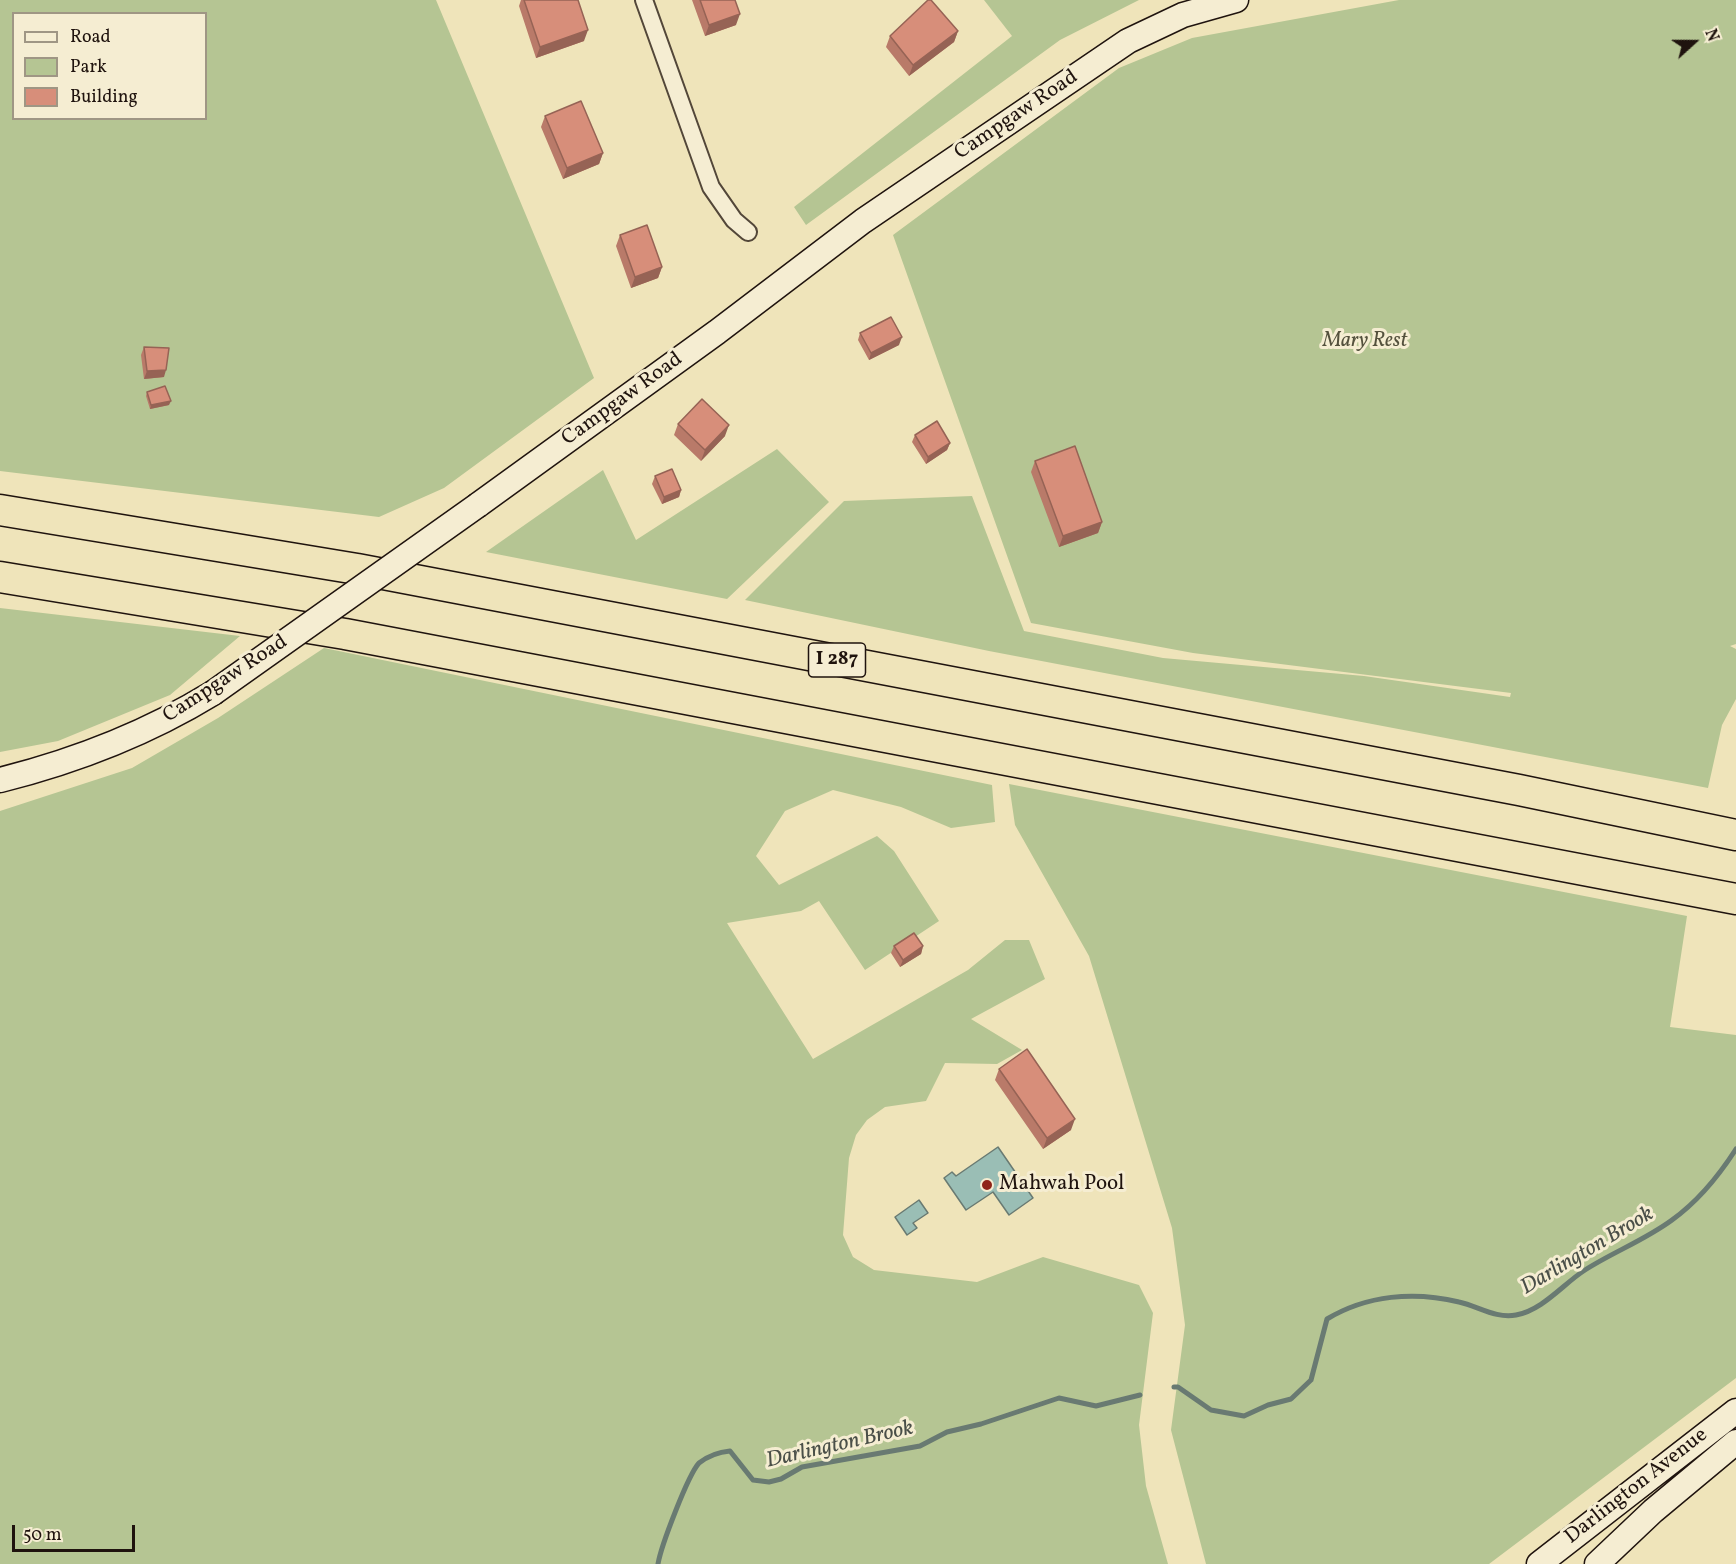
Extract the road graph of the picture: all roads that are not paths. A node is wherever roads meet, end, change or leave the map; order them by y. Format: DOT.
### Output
graph roads {
  1 [pos="644,0"];
  2 [pos="1236,0"];
  3 [pos="748,232"];
  4 [pos="0,510"];
  5 [pos="0,577"];
  6 [pos="0,780"];
  7 [pos="1736,835"];
  8 [pos="1736,899"];
  9 [pos="1736,1411"];
  10 [pos="1736,1442"];
  11 [pos="1539,1564"];
  12 [pos="1597,1564"];
  1 -- 3 [label="street"];
  2 -- 6 [label="main road, Campgaw Road, bridge"];
  4 -- 7 [label="highway, I 287"];
  5 -- 8 [label="highway"];
  9 -- 11 [label="main road, Darlington Avenue"];
  10 -- 12 [label="main road"];
}
